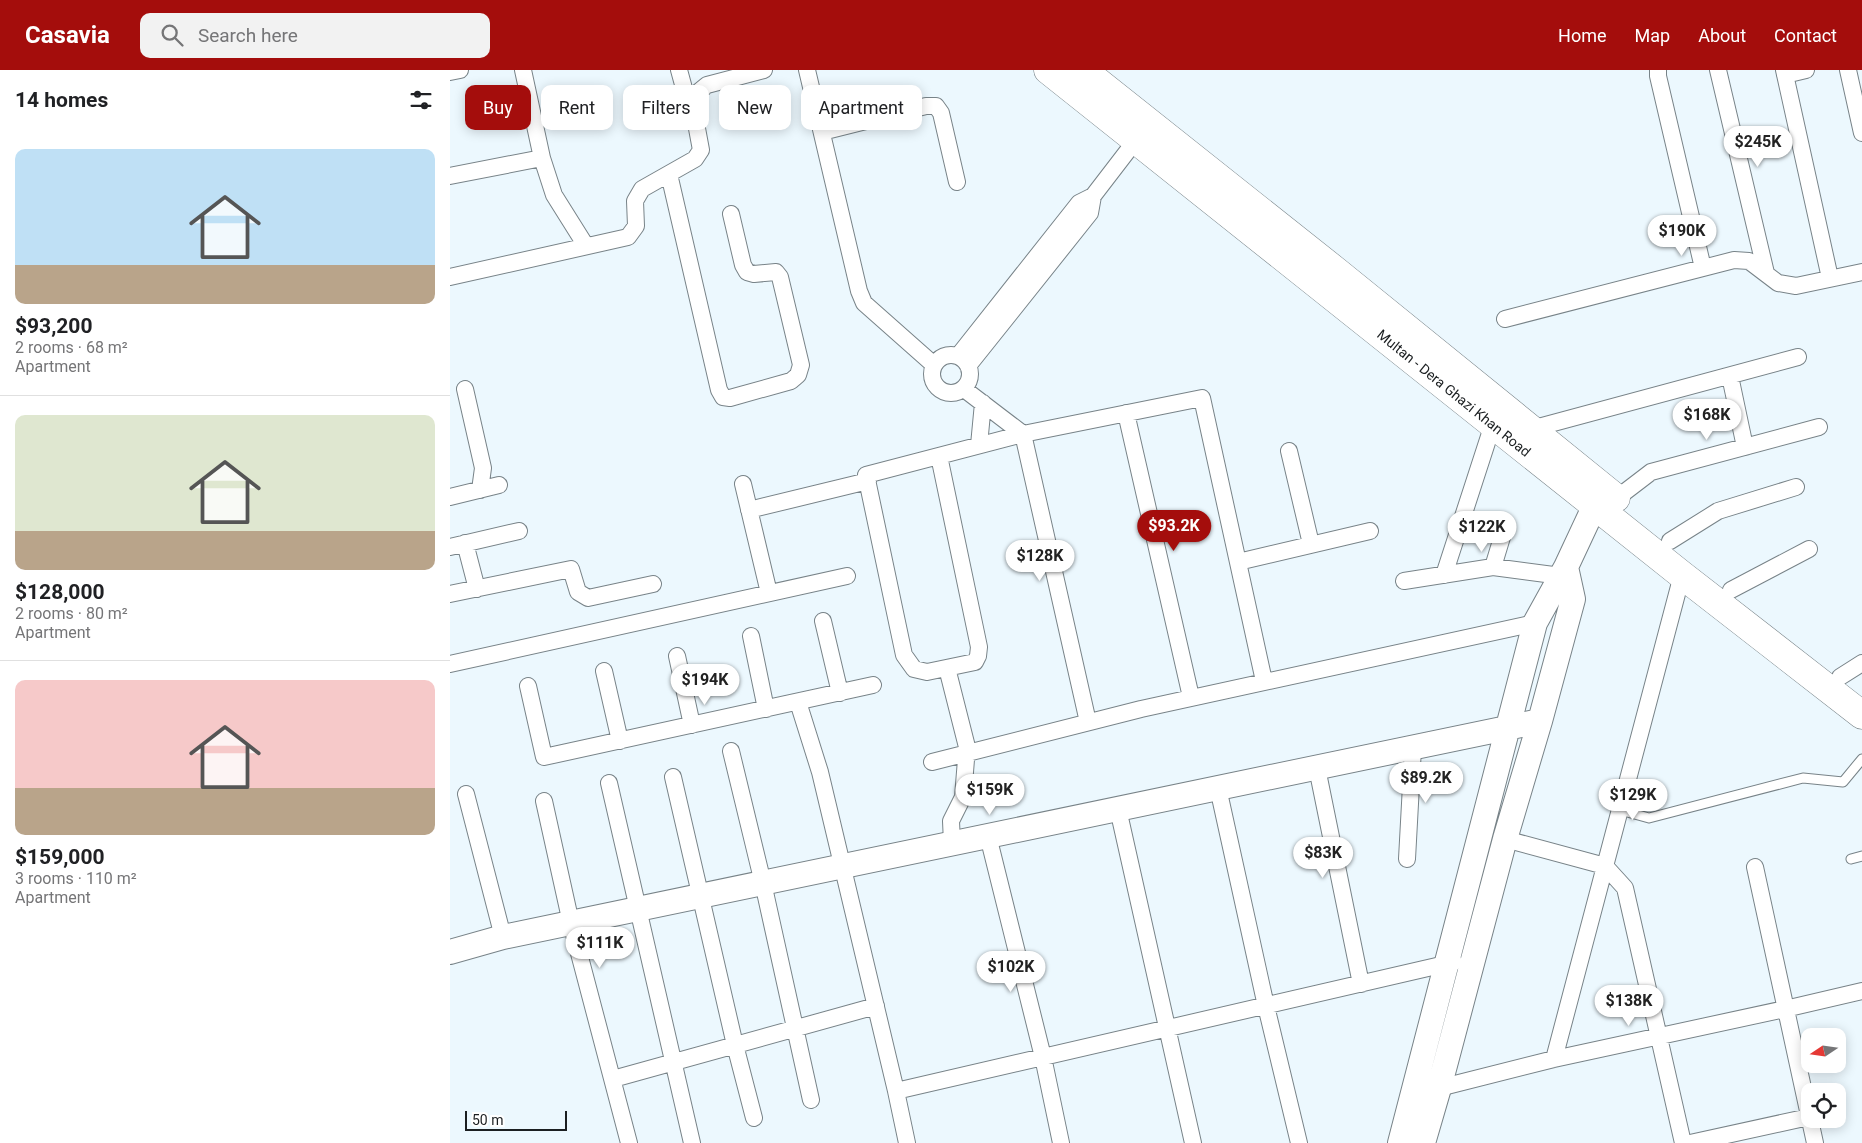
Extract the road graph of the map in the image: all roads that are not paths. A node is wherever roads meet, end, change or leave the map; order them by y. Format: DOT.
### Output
graph roads {
  1 [pos="460,70"];
  2 [pos="523,70"];
  3 [pos="680,70"];
  4 [pos="764,70"];
  5 [pos="807,70"];
  6 [pos="1048,70"];
  7 [pos="1083,70"];
  8 [pos="1658,70"];
  9 [pos="1718,70"];
  10 [pos="1806,70"];
  11 [pos="1848,70"];
  12 [pos="450,72"];
  13 [pos="1784,72"];
  14 [pos="683,85"];
  15 [pos="706,85"];
  16 [pos="697,130"];
  17 [pos="822,132"];
  18 [pos="1862,133"];
  19 [pos="1136,140"];
  20 [pos="542,158"];
  21 [pos="669,174"];
  22 [pos="450,176"];
  23 [pos="956,182"];
  24 [pos="1226,197"];
  25 [pos="731,214"];
  26 [pos="586,246"];
  27 [pos="1703,268"];
  28 [pos="1862,272"];
  29 [pos="1766,273"];
  30 [pos="450,277"];
  31 [pos="1830,278"];
  32 [pos="1505,318"];
  33 [pos="1798,357"];
  34 [pos="963,361"];
  35 [pos="934,365"];
  36 [pos="1730,376"];
  37 [pos="465,389"];
  38 [pos="964,389"];
  39 [pos="983,403"];
  40 [pos="1126,413"];
  41 [pos="1493,424"];
  42 [pos="1819,427"];
  43 [pos="1531,429"];
  44 [pos="1023,434"];
  45 [pos="980,445"];
  46 [pos="1745,447"];
  47 [pos="1289,452"];
  48 [pos="939,456"];
  49 [pos="868,481"];
  50 [pos="743,484"];
  51 [pos="499,485"];
  52 [pos="1796,486"];
  53 [pos="480,490"];
  54 [pos="450,497"];
  55 [pos="1606,502"];
  56 [pos="749,510"];
  57 [pos="1506,524"];
  58 [pos="519,531"];
  59 [pos="1370,531"];
  60 [pos="1670,541"];
  61 [pos="1311,544"];
  62 [pos="457,545"];
  63 [pos="1809,549"];
  64 [pos="1238,562"];
  65 [pos="1493,567"];
  66 [pos="1564,572"];
  67 [pos="1444,575"];
  68 [pos="1682,575"];
  69 [pos="847,576"];
  70 [pos="1404,581"];
  71 [pos="653,584"];
  72 [pos="477,589"];
  73 [pos="1731,590"];
  74 [pos="769,593"];
  75 [pos="450,594"];
  76 [pos="824,621"];
  77 [pos="1535,623"];
  78 [pos="751,636"];
  79 [pos="677,656"];
  80 [pos="450,664"];
  81 [pos="948,668"];
  82 [pos="1851,670"];
  83 [pos="604,671"];
  84 [pos="1264,681"];
  85 [pos="873,685"];
  86 [pos="528,686"];
  87 [pos="840,693"];
  88 [pos="1862,694"];
  89 [pos="1191,697"];
  90 [pos="798,702"];
  91 [pos="766,709"];
  92 [pos="1862,715"];
  93 [pos="1540,721"];
  94 [pos="1088,722"];
  95 [pos="692,725"];
  96 [pos="1508,728"];
  97 [pos="620,741"];
  98 [pos="1413,748"];
  99 [pos="731,751"];
  100 [pos="966,754"];
  101 [pos="1862,759"];
  102 [pos="932,762"];
  103 [pos="1317,768"];
  104 [pos="672,777"];
  105 [pos="609,783"];
  106 [pos="1218,788"];
  107 [pos="466,794"];
  108 [pos="544,800"];
  109 [pos="1118,809"];
  110 [pos="1620,810"];
  111 [pos="988,836"];
  112 [pos="1505,839"];
  113 [pos="952,843"];
  114 [pos="1862,856"];
  115 [pos="1407,860"];
  116 [pos="1851,860"];
  117 [pos="842,866"];
  118 [pos="1605,866"];
  119 [pos="1755,867"];
  120 [pos="763,882"];
  121 [pos="700,896"];
  122 [pos="638,909"];
  123 [pos="571,923"];
  124 [pos="503,937"];
  125 [pos="450,952"];
  126 [pos="1473,958"];
  127 [pos="1446,964"];
  128 [pos="1361,984"];
  129 [pos="1862,991"];
  130 [pos="876,1006"];
  131 [pos="1266,1006"];
  132 [pos="1786,1009"];
  133 [pos="796,1028"];
  134 [pos="1167,1029"];
  135 [pos="1659,1036"];
  136 [pos="735,1045"];
  137 [pos="1043,1057"];
  138 [pos="1554,1059"];
  139 [pos="673,1062"];
  140 [pos="613,1079"];
  141 [pos="1802,1083"];
  142 [pos="1439,1088"];
  143 [pos="896,1091"];
  144 [pos="811,1100"];
  145 [pos="1410,1102"];
  146 [pos="754,1118"];
  147 [pos="1801,1119"];
  148 [pos="1812,1128"];
  149 [pos="629,1143"];
  150 [pos="692,1143"];
  151 [pos="907,1143"];
  152 [pos="1061,1143"];
  153 [pos="1192,1143"];
  154 [pos="1299,1143"];
  155 [pos="1400,1143"];
  156 [pos="1423,1143"];
  157 [pos="1683,1143"];
  158 [pos="1690,1143"];
  159 [pos="1815,1143"];
  1 -- 12 [label="street"];
  2 -- 20 [label="street"];
  3 -- 14 [label="street"];
  4 -- 15 [label="street"];
  5 -- 17 [label="street"];
  6 -- 19 [label="highway, Multan - Dera Ghazi Khan Road"];
  7 -- 24 [label="highway, Multan - Dera Ghazi Khan Road"];
  8 -- 27 [label="street"];
  9 -- 29 [label="street"];
  10 -- 13 [label="street"];
  11 -- 18 [label="street"];
  13 -- 31 [label="street"];
  16 -- 21 [label="street"];
  17 -- 23 [label="street"];
  17 -- 35 [label="street"];
  19 -- 24 [label="highway, Multan - Dera Ghazi Khan Road"];
  19 -- 34 [label="street"];
  20 -- 22 [label="street"];
  20 -- 26 [label="street"];
  21 -- 25 [label="street"];
  21 -- 26 [label="street"];
  24 -- 41 [label="highway, Multan - Dera Ghazi Khan Road"];
  24 -- 43 [label="highway, Multan - Dera Ghazi Khan Road"];
  26 -- 30 [label="street"];
  27 -- 29 [label="street"];
  27 -- 32 [label="street"];
  28 -- 31 [label="street"];
  29 -- 31 [label="street"];
  33 -- 36 [label="street"];
  34 -- 35 [label="street"];
  34 -- 38 [label="street"];
  35 -- 38 [label="street"];
  36 -- 43 [label="street"];
  36 -- 46 [label="street"];
  37 -- 53 [label="street"];
  38 -- 39 [label="street"];
  39 -- 44 [label="street"];
  39 -- 45 [label="street"];
  40 -- 44 [label="street"];
  40 -- 64 [label="street"];
  40 -- 89 [label="street"];
  41 -- 55 [label="highway, Multan - Dera Ghazi Khan Road"];
  41 -- 67 [label="street"];
  42 -- 46 [label="street"];
  43 -- 55 [label="highway, Multan - Dera Ghazi Khan Road"];
  44 -- 45 [label="street"];
  44 -- 94 [label="street"];
  45 -- 48 [label="street"];
  46 -- 55 [label="street"];
  47 -- 61 [label="street"];
  48 -- 49 [label="street"];
  48 -- 81 [label="street"];
  49 -- 56 [label="street"];
  49 -- 81 [label="street"];
  50 -- 56 [label="street"];
  51 -- 53 [label="street"];
  52 -- 60 [label="street"];
  53 -- 54 [label="street"];
  55 -- 60 [label="highway, Multan - Dera Ghazi Khan Road"];
  55 -- 66 [label="street"];
  55 -- 68 [label="highway, Multan - Dera Ghazi Khan Road"];
  56 -- 74 [label="street"];
  57 -- 65 [label="street"];
  58 -- 62 [label="street"];
  59 -- 61 [label="street"];
  60 -- 73 [label="highway, Multan - Dera Ghazi Khan Road"];
  61 -- 64 [label="street"];
  62 -- 72 [label="street"];
  63 -- 73 [label="street"];
  64 -- 84 [label="street"];
  65 -- 66 [label="street"];
  65 -- 67 [label="street"];
  66 -- 77 [label="street"];
  66 -- 93 [label="street"];
  67 -- 70 [label="street"];
  68 -- 92 [label="highway, Multan - Dera Ghazi Khan Road"];
  68 -- 110 [label="street"];
  69 -- 74 [label="street"];
  71 -- 72 [label="street"];
  72 -- 75 [label="street"];
  73 -- 82 [label="highway, Multan - Dera Ghazi Khan Road"];
  74 -- 80 [label="street"];
  76 -- 87 [label="street"];
  77 -- 84 [label="street"];
  77 -- 96 [label="street"];
  78 -- 91 [label="street"];
  79 -- 95 [label="street"];
  81 -- 100 [label="street"];
  82 -- 88 [label="highway, Multan - Dera Ghazi Khan Road"];
  83 -- 97 [label="street"];
  84 -- 89 [label="street"];
  85 -- 87 [label="street"];
  86 -- 97 [label="street"];
  87 -- 90 [label="street"];
  89 -- 94 [label="street"];
  90 -- 91 [label="street"];
  90 -- 117 [label="street"];
  91 -- 95 [label="street"];
  93 -- 96 [label="street"];
  93 -- 112 [label="street"];
  94 -- 100 [label="street"];
  95 -- 97 [label="street"];
  96 -- 98 [label="street"];
  96 -- 127 [label="street"];
  98 -- 103 [label="street"];
  98 -- 115 [label="street"];
  99 -- 120 [label="street"];
  100 -- 102 [label="street"];
  100 -- 113 [label="street"];
  101 -- 110 [label="lane"];
  103 -- 106 [label="street"];
  103 -- 128 [label="street"];
  104 -- 121 [label="street"];
  105 -- 122 [label="street"];
  106 -- 109 [label="street"];
  106 -- 131 [label="street"];
  107 -- 124 [label="street"];
  108 -- 123 [label="street"];
  109 -- 111 [label="street"];
  109 -- 134 [label="street"];
  110 -- 118 [label="street"];
  111 -- 113 [label="street"];
  111 -- 137 [label="street"];
  112 -- 118 [label="street"];
  112 -- 126 [label="street"];
  113 -- 117 [label="street"];
  114 -- 116 [label="lane"];
  117 -- 120 [label="street"];
  117 -- 130 [label="street"];
  118 -- 135 [label="street"];
  118 -- 138 [label="street"];
  119 -- 132 [label="street"];
  120 -- 121 [label="street"];
  120 -- 133 [label="street"];
  121 -- 122 [label="street"];
  121 -- 136 [label="street"];
  122 -- 123 [label="street"];
  122 -- 139 [label="street"];
  123 -- 124 [label="street"];
  123 -- 140 [label="street"];
  124 -- 125 [label="street"];
  126 -- 127 [label="street"];
  126 -- 142 [label="street"];
  127 -- 128 [label="street"];
  127 -- 145 [label="street"];
  128 -- 131 [label="street"];
  129 -- 132 [label="street"];
  130 -- 133 [label="street"];
  130 -- 143 [label="street"];
  131 -- 134 [label="street"];
  131 -- 154 [label="street"];
  132 -- 135 [label="street"];
  132 -- 141 [label="street"];
  133 -- 136 [label="street"];
  133 -- 144 [label="street"];
  134 -- 137 [label="street"];
  134 -- 153 [label="street"];
  135 -- 138 [label="street"];
  135 -- 157 [label="street"];
  136 -- 139 [label="street"];
  136 -- 146 [label="street"];
  137 -- 143 [label="street"];
  137 -- 152 [label="street"];
  138 -- 142 [label="street"];
  139 -- 140 [label="street"];
  139 -- 150 [label="street"];
  140 -- 149 [label="street"];
  142 -- 145 [label="street"];
  142 -- 156 [label="street"];
  143 -- 151 [label="street"];
  145 -- 155 [label="street"];
  147 -- 158 [label="street"];
  148 -- 159 [label="street"];
}
